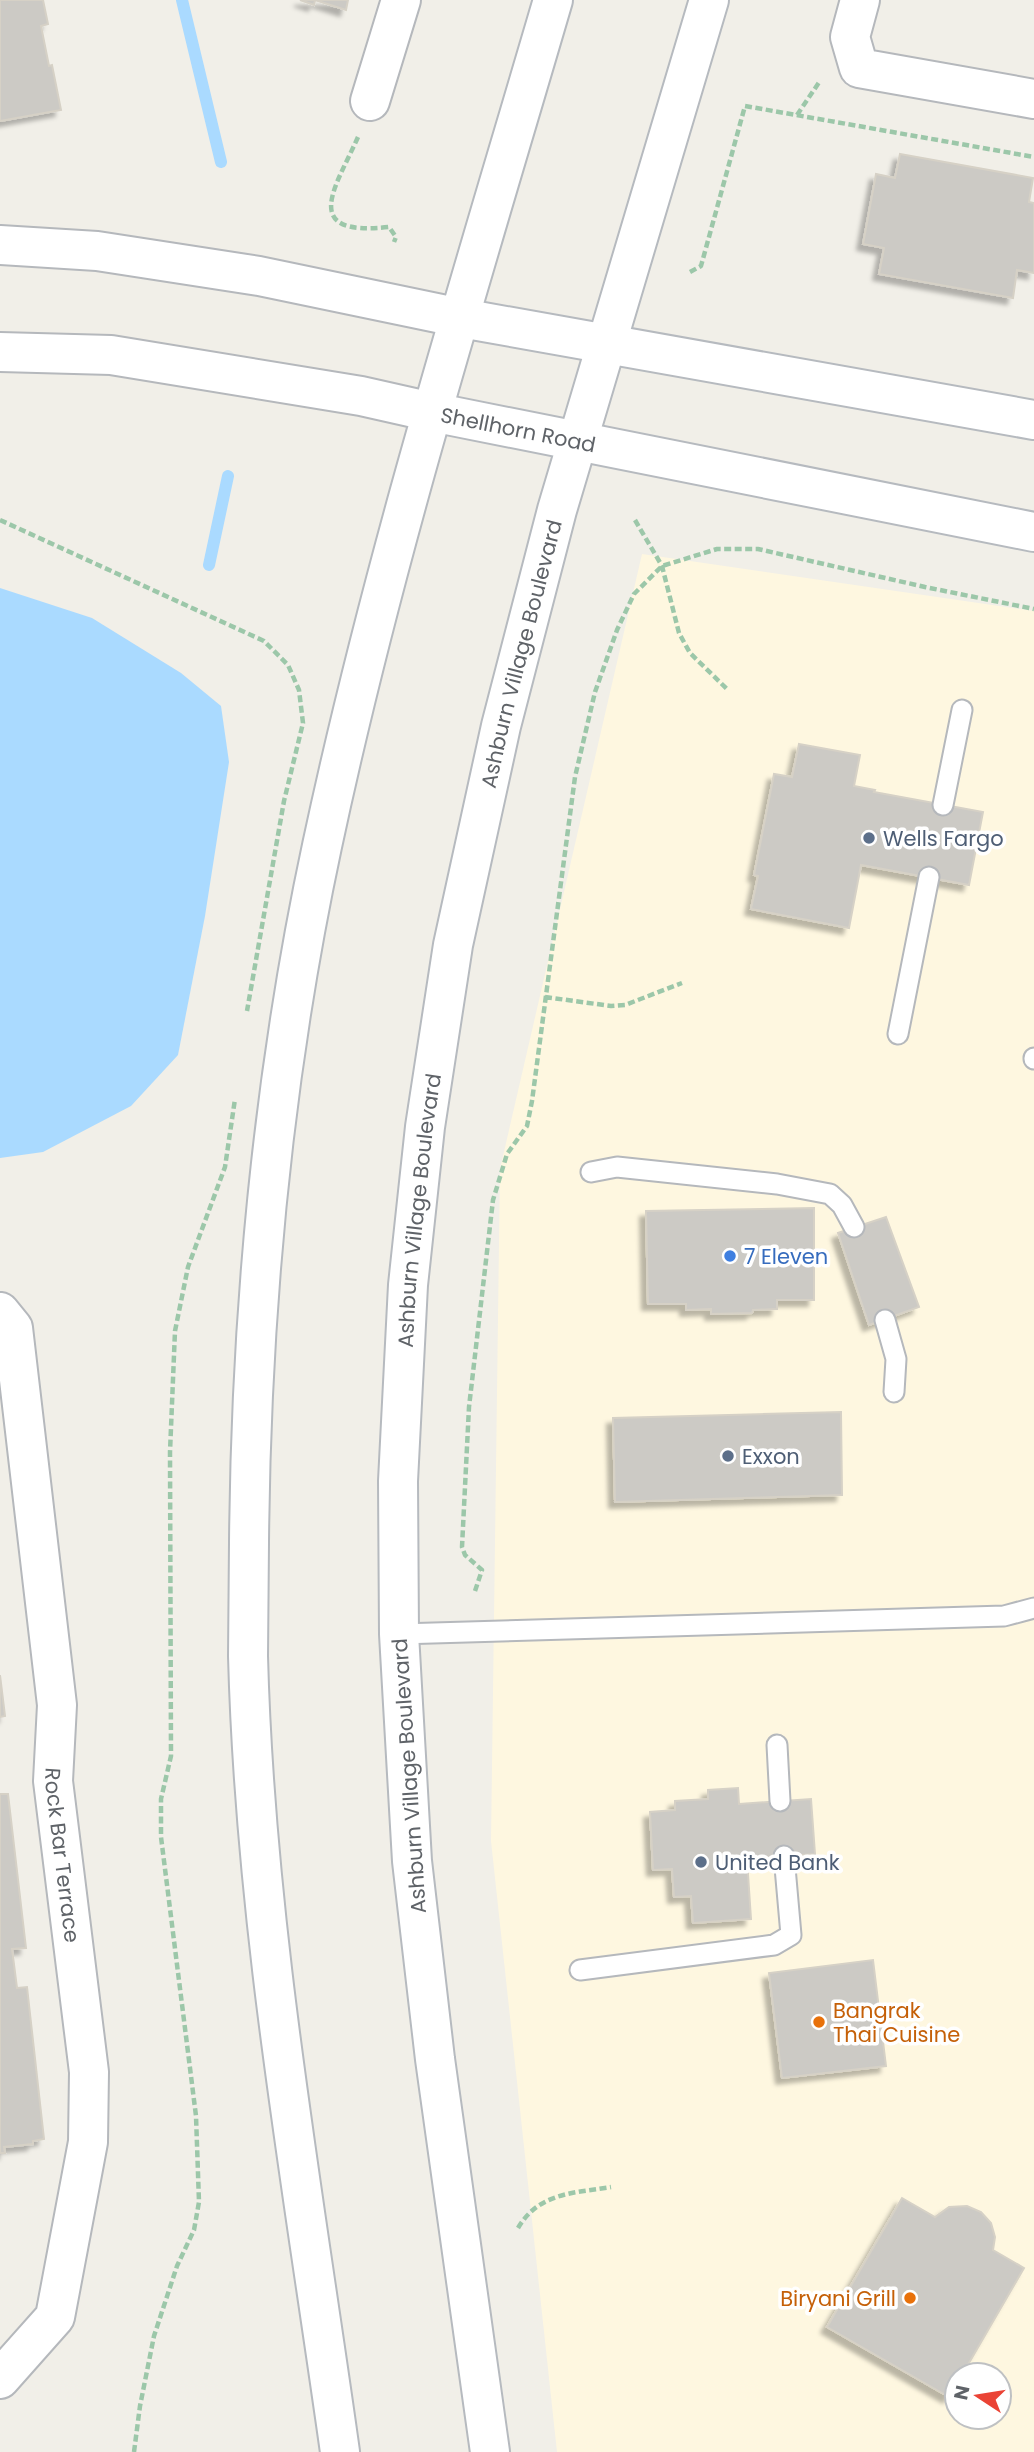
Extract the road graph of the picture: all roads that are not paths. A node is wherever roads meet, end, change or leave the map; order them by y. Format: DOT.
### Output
graph roads {
  1 [pos="401,0"];
  2 [pos="554,0"];
  3 [pos="709,0"];
  4 [pos="860,0"];
  5 [pos="1034,99"];
  6 [pos="370,101"];
  7 [pos="0,245"];
  8 [pos="461,318"];
  9 [pos="606,346"];
  10 [pos="0,352"];
  11 [pos="432,412"];
  12 [pos="1034,420"];
  13 [pos="579,440"];
  14 [pos="1034,532"];
  15 [pos="962,710"];
  16 [pos="943,805"];
  17 [pos="929,877"];
  18 [pos="898,1034"];
  19 [pos="591,1171"];
  20 [pos="854,1227"];
  21 [pos="0,1312"];
  22 [pos="885,1320"];
  23 [pos="894,1392"];
  24 [pos="1034,1608"];
  25 [pos="399,1634"];
  26 [pos="777,1745"];
  27 [pos="780,1801"];
  28 [pos="784,1856"];
  29 [pos="580,1970"];
  30 [pos="0,2379"];
  31 [pos="340,2452"];
  32 [pos="490,2452"];
  1 -- 6 [label="main road"];
  2 -- 8 [label="main road"];
  3 -- 9 [label="main road, Ashburn Village Boulevard"];
  4 -- 5 [label="main road"];
  7 -- 8 [label="main road"];
  8 -- 9 [label="main road"];
  8 -- 11 [label="main road"];
  9 -- 12 [label="main road"];
  9 -- 13 [label="main road, Ashburn Village Boulevard"];
  10 -- 11 [label="main road, Shellhorn Road"];
  11 -- 13 [label="main road, Shellhorn Road"];
  11 -- 31 [label="main road"];
  13 -- 14 [label="main road, Shellhorn Road"];
  13 -- 25 [label="main road, Ashburn Village Boulevard"];
  15 -- 16 [label="lane"];
  17 -- 18 [label="lane"];
  19 -- 20 [label="lane"];
  21 -- 30 [label="main road, Rock Bar Terrace"];
  22 -- 23 [label="lane"];
  24 -- 25 [label="lane"];
  25 -- 32 [label="main road, Ashburn Village Boulevard"];
  26 -- 27 [label="lane"];
  28 -- 29 [label="lane"];
}
